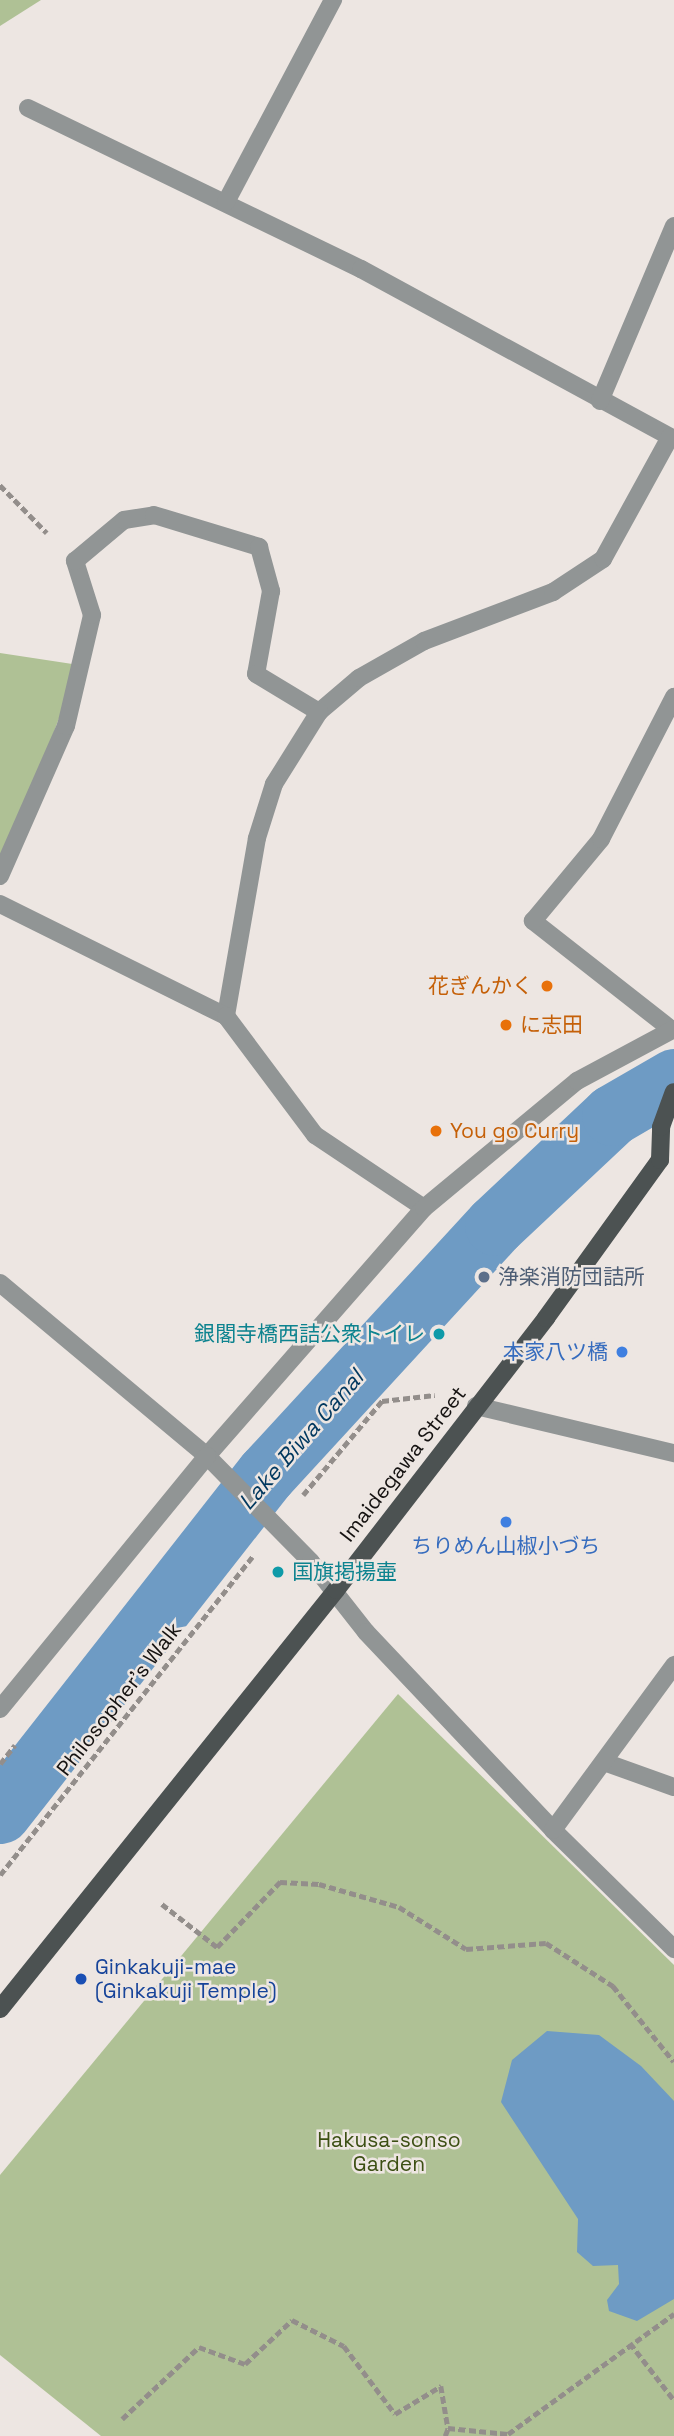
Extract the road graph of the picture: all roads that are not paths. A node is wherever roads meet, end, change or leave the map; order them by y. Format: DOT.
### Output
graph roads {
  1 [pos="332,0"];
  2 [pos="28,108"];
  3 [pos="226,202"];
  4 [pos="674,226"];
  5 [pos="600,401"];
  6 [pos="672,438"];
  7 [pos="674,697"];
  8 [pos="318,712"];
  9 [pos="0,877"];
  10 [pos="0,904"];
  11 [pos="226,1016"];
  12 [pos="673,1029"];
  13 [pos="674,1092"];
  14 [pos="674,1147"];
  15 [pos="660,1160"];
  16 [pos="424,1208"];
  17 [pos="0,1283"];
  18 [pos="476,1406"];
  19 [pos="674,1453"];
  20 [pos="207,1456"];
  21 [pos="335,1590"];
  22 [pos="674,1665"];
  23 [pos="0,1709"];
  24 [pos="604,1762"];
  25 [pos="674,1787"];
  26 [pos="553,1830"];
  27 [pos="674,1949"];
  28 [pos="0,2009"];
  1 -- 3 [label="street"];
  2 -- 3 [label="street"];
  3 -- 5 [label="street"];
  4 -- 5 [label="street"];
  5 -- 6 [label="street"];
  6 -- 8 [label="street"];
  7 -- 12 [label="street"];
  8 -- 9 [label="street"];
  8 -- 11 [label="street"];
  10 -- 11 [label="street"];
  11 -- 16 [label="street"];
  12 -- 16 [label="street"];
  13 -- 15 [label="main road, Imaidegawa Street"];
  14 -- 15 [label="street"];
  15 -- 18 [label="main road, Imaidegawa Street"];
  16 -- 20 [label="street"];
  17 -- 20 [label="street"];
  18 -- 19 [label="street"];
  18 -- 21 [label="main road, Imaidegawa Street"];
  20 -- 21 [label="street"];
  20 -- 23 [label="street"];
  21 -- 26 [label="street"];
  21 -- 28 [label="main road, Imaidegawa Street"];
  22 -- 24 [label="street"];
  24 -- 25 [label="street"];
  24 -- 26 [label="street"];
  26 -- 27 [label="street"];
}
